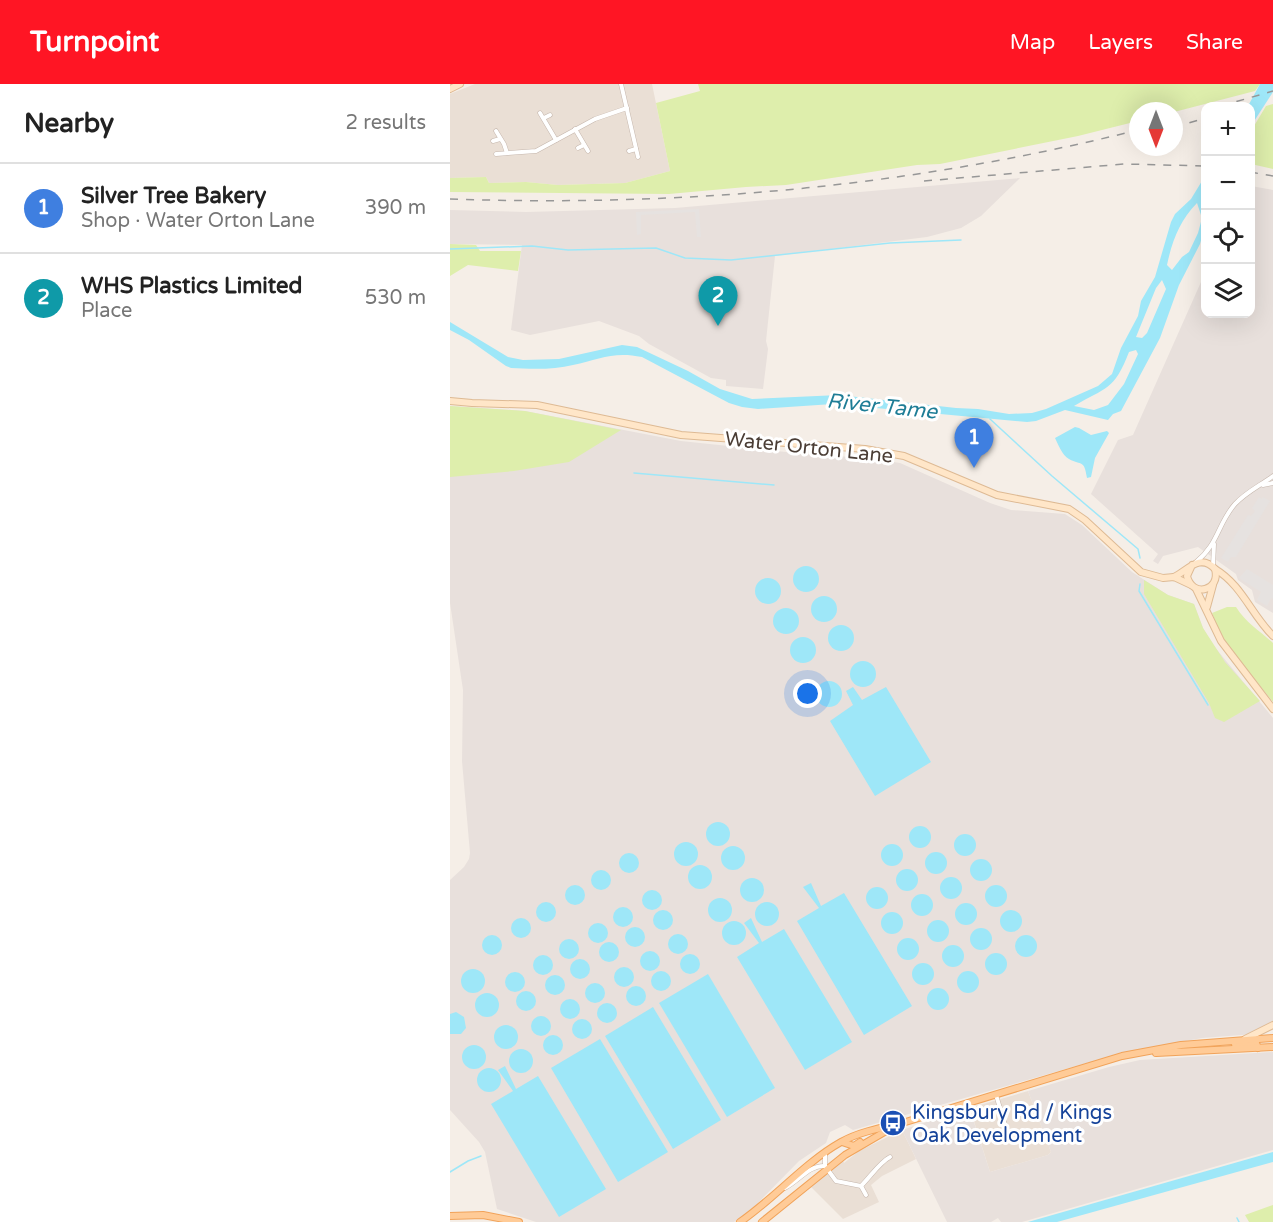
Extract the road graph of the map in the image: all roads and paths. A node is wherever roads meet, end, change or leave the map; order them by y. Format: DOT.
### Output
graph roads {
  1 [pos="460,84"];
  2 [pos="621,84"];
  3 [pos="450,89"];
  4 [pos="627,108"];
  5 [pos="540,113"];
  6 [pos="550,116"];
  7 [pos="544,118"];
  8 [pos="575,129"];
  9 [pos="496,131"];
  10 [pos="500,139"];
  11 [pos="556,140"];
  12 [pos="493,141"];
  13 [pos="584,145"];
  14 [pos="578,148"];
  15 [pos="636,149"];
  16 [pos="588,151"];
  17 [pos="629,151"];
  18 [pos="507,153"];
  19 [pos="496,154"];
  20 [pos="638,157"];
  21 [pos="450,401"];
  22 [pos="1273,476"];
  23 [pos="1273,483"];
  24 [pos="1260,486"];
  25 [pos="1214,543"];
  26 [pos="1194,564"];
  27 [pos="1214,567"];
  28 [pos="1174,577"];
  29 [pos="1228,578"];
  30 [pos="1214,583"];
  31 [pos="1194,587"];
  32 [pos="1207,611"];
  33 [pos="1273,636"];
  34 [pos="1273,709"];
  35 [pos="1273,1025"];
  36 [pos="1270,1038"];
  37 [pos="1244,1040"];
  38 [pos="1181,1045"];
  39 [pos="1273,1047"];
  40 [pos="1258,1048"];
  41 [pos="1122,1056"];
  42 [pos="996,1094"];
  43 [pos="898,1124"];
  44 [pos="887,1131"];
  45 [pos="1010,1141"];
  46 [pos="842,1142"];
  47 [pos="825,1154"];
  48 [pos="845,1155"];
  49 [pos="890,1157"];
  50 [pos="826,1168"];
  51 [pos="861,1186"];
  52 [pos="781,1189"];
  53 [pos="866,1196"];
  54 [pos="756,1211"];
  55 [pos="450,1216"];
  56 [pos="519,1222"];
  57 [pos="740,1222"];
  58 [pos="763,1222"];
  1 -- 3 [label="street"];
  2 -- 4 [label="street"];
  4 -- 8 [label="street"];
  4 -- 15 [label="street"];
  5 -- 7 [label="street"];
  6 -- 7 [label="street"];
  7 -- 11 [label="street"];
  8 -- 11 [label="street"];
  8 -- 13 [label="street"];
  9 -- 10 [label="street"];
  10 -- 12 [label="street"];
  10 -- 18 [label="street"];
  11 -- 18 [label="street"];
  13 -- 14 [label="street"];
  13 -- 16 [label="street"];
  15 -- 17 [label="street"];
  15 -- 20 [label="street"];
  18 -- 19 [label="street"];
  21 -- 28 [label="street, Water Orton Lane"];
  22 -- 24 [label="street"];
  23 -- 24 [label="street"];
  24 -- 25 [label="street"];
  25 -- 26 [label="street"];
  25 -- 27 [label="street"];
  26 -- 27 [label="street"];
  26 -- 28 [label="street"];
  26 -- 31 [label="street"];
  27 -- 29 [label="street"];
  27 -- 30 [label="street"];
  28 -- 31 [label="street, Water Orton Lane"];
  29 -- 30 [label="street"];
  29 -- 33 [label="street"];
  30 -- 31 [label="street"];
  30 -- 32 [label="street"];
  31 -- 32 [label="street"];
  32 -- 34 [label="street"];
  35 -- 37 [label="street"];
  36 -- 37 [label="main road"];
  36 -- 40 [label="main road"];
  37 -- 38 [label="main road"];
  38 -- 40 [label="main road"];
  38 -- 41 [label="main road"];
  39 -- 40 [label="main road"];
  40 -- 41 [label="main road"];
  41 -- 42 [label="main road"];
  42 -- 43 [label="main road"];
  42 -- 45 [label="street"];
  43 -- 44 [label="main road"];
  43 -- 46 [label="main road"];
  44 -- 46 [label="main road"];
  44 -- 48 [label="main road"];
  46 -- 47 [label="main road"];
  46 -- 48 [label="main road"];
  47 -- 50 [label="street"];
  47 -- 52 [label="main road"];
  48 -- 50 [label="main road"];
  49 -- 51 [label="street"];
  50 -- 51 [label="street"];
  50 -- 52 [label="street"];
  50 -- 58 [label="main road"];
  51 -- 53 [label="street"];
  52 -- 54 [label="main road"];
  54 -- 57 [label="main road"];
  54 -- 58 [label="street"];
  55 -- 56 [label="main road"];
}
